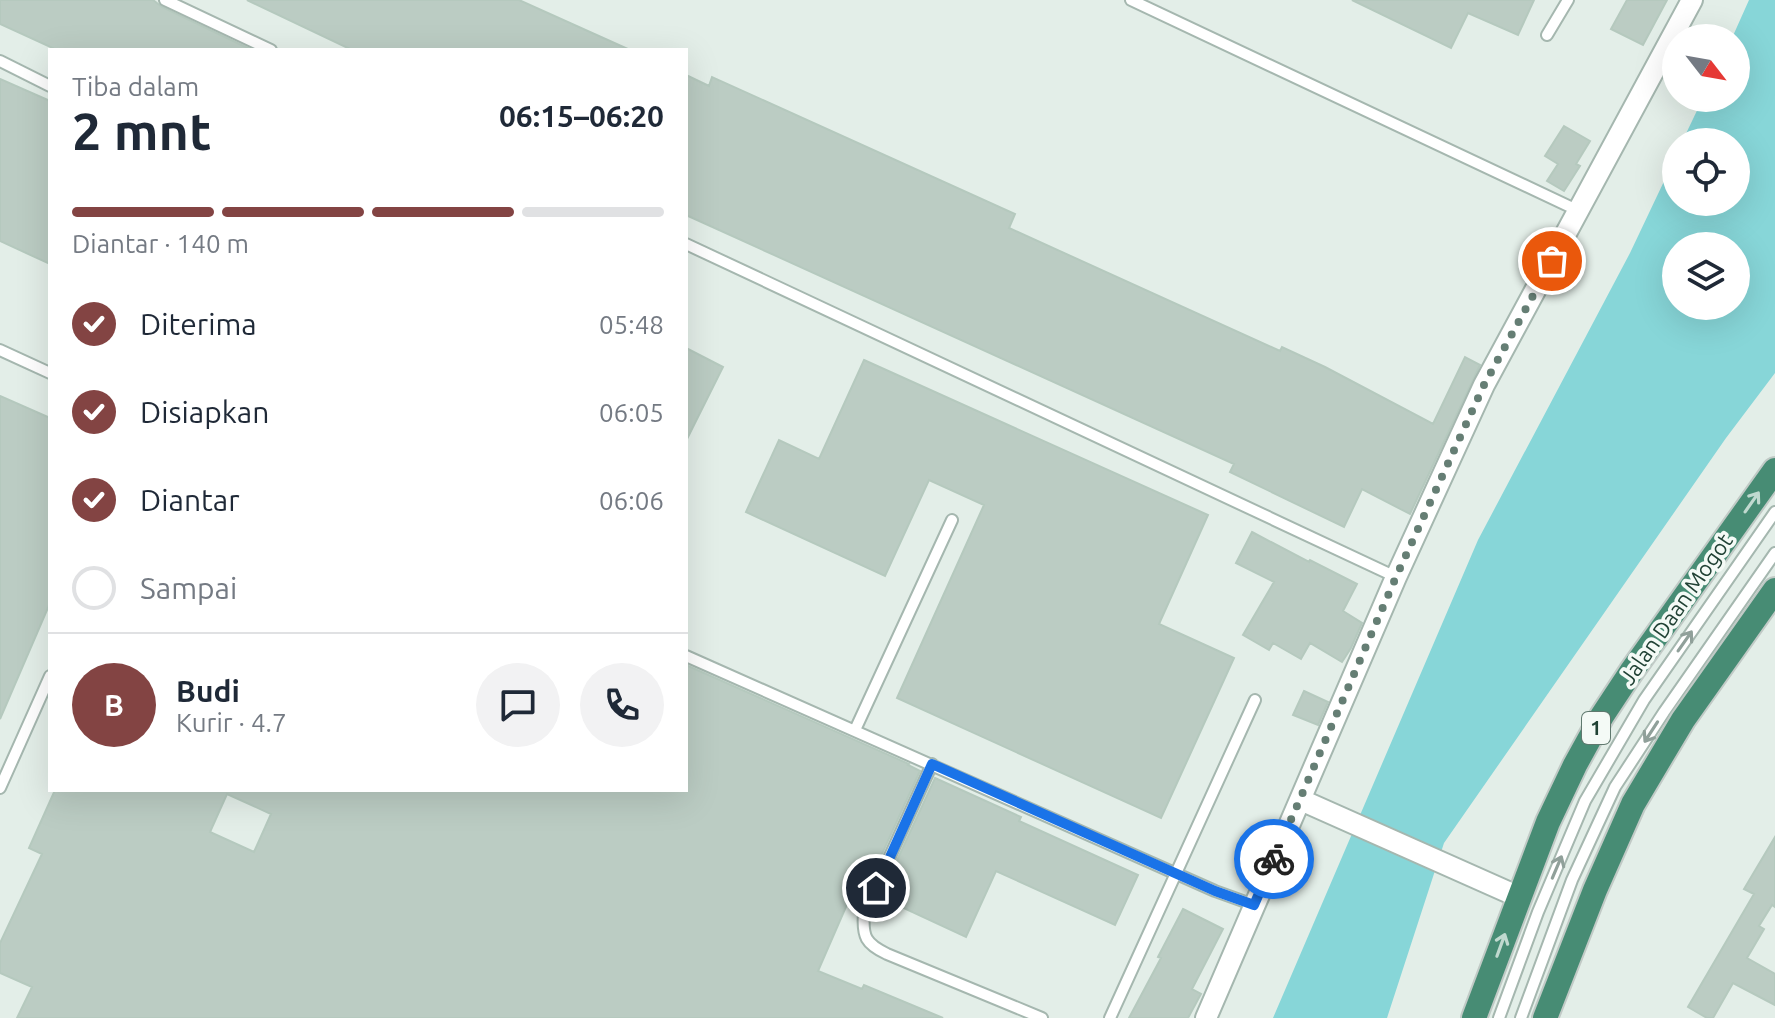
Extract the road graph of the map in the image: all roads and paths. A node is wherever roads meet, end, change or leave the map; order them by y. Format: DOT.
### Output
graph roads {
  1 [pos="165,0"];
  2 [pos="1131,0"];
  3 [pos="1568,0"];
  4 [pos="1692,0"];
  5 [pos="1547,35"];
  6 [pos="267,48"];
  7 [pos="0,61"];
  8 [pos="48,85"];
  9 [pos="1579,211"];
  10 [pos="688,245"];
  11 [pos="0,350"];
  12 [pos="48,372"];
  13 [pos="1775,470"];
  14 [pos="1775,512"];
  15 [pos="952,520"];
  16 [pos="1775,553"];
  17 [pos="1396,577"];
  18 [pos="1775,590"];
  19 [pos="688,657"];
  20 [pos="48,680"];
  21 [pos="1255,700"];
  22 [pos="855,730"];
  23 [pos="932,764"];
  24 [pos="0,788"];
  25 [pos="1306,803"];
  26 [pos="1176,874"];
  27 [pos="1511,893"];
  28 [pos="1254,905"];
  29 [pos="1042,1018"];
  30 [pos="1110,1018"];
  31 [pos="1206,1018"];
  32 [pos="1474,1018"];
  33 [pos="1499,1018"];
  34 [pos="1521,1018"];
  35 [pos="1545,1018"];
  1 -- 6 [label="lane"];
  2 -- 9 [label="lane"];
  3 -- 5 [label="lane"];
  4 -- 9 [label="street"];
  7 -- 8 [label="lane"];
  9 -- 17 [label="street"];
  10 -- 17 [label="lane"];
  11 -- 12 [label="lane"];
  27 -- 13 [label="highway, Jalan Daan Mogot / 1, one-way"];
  33 -- 14 [label="lane, one-way"];
  15 -- 22 [label="lane"];
  16 -- 34 [label="lane, one-way"];
  17 -- 25 [label="street"];
  18 -- 35 [label="highway"];
  19 -- 22 [label="lane"];
  20 -- 24 [label="lane"];
  21 -- 26 [label="lane"];
  22 -- 23 [label="lane"];
  23 -- 26 [label="lane"];
  23 -- 29 [label="lane"];
  25 -- 27 [label="street"];
  25 -- 28 [label="street"];
  26 -- 28 [label="lane"];
  26 -- 30 [label="lane"];
  32 -- 27 [label="highway, Jalan Daan Mogot / 1, one-way"];
  28 -- 31 [label="street"];
}
